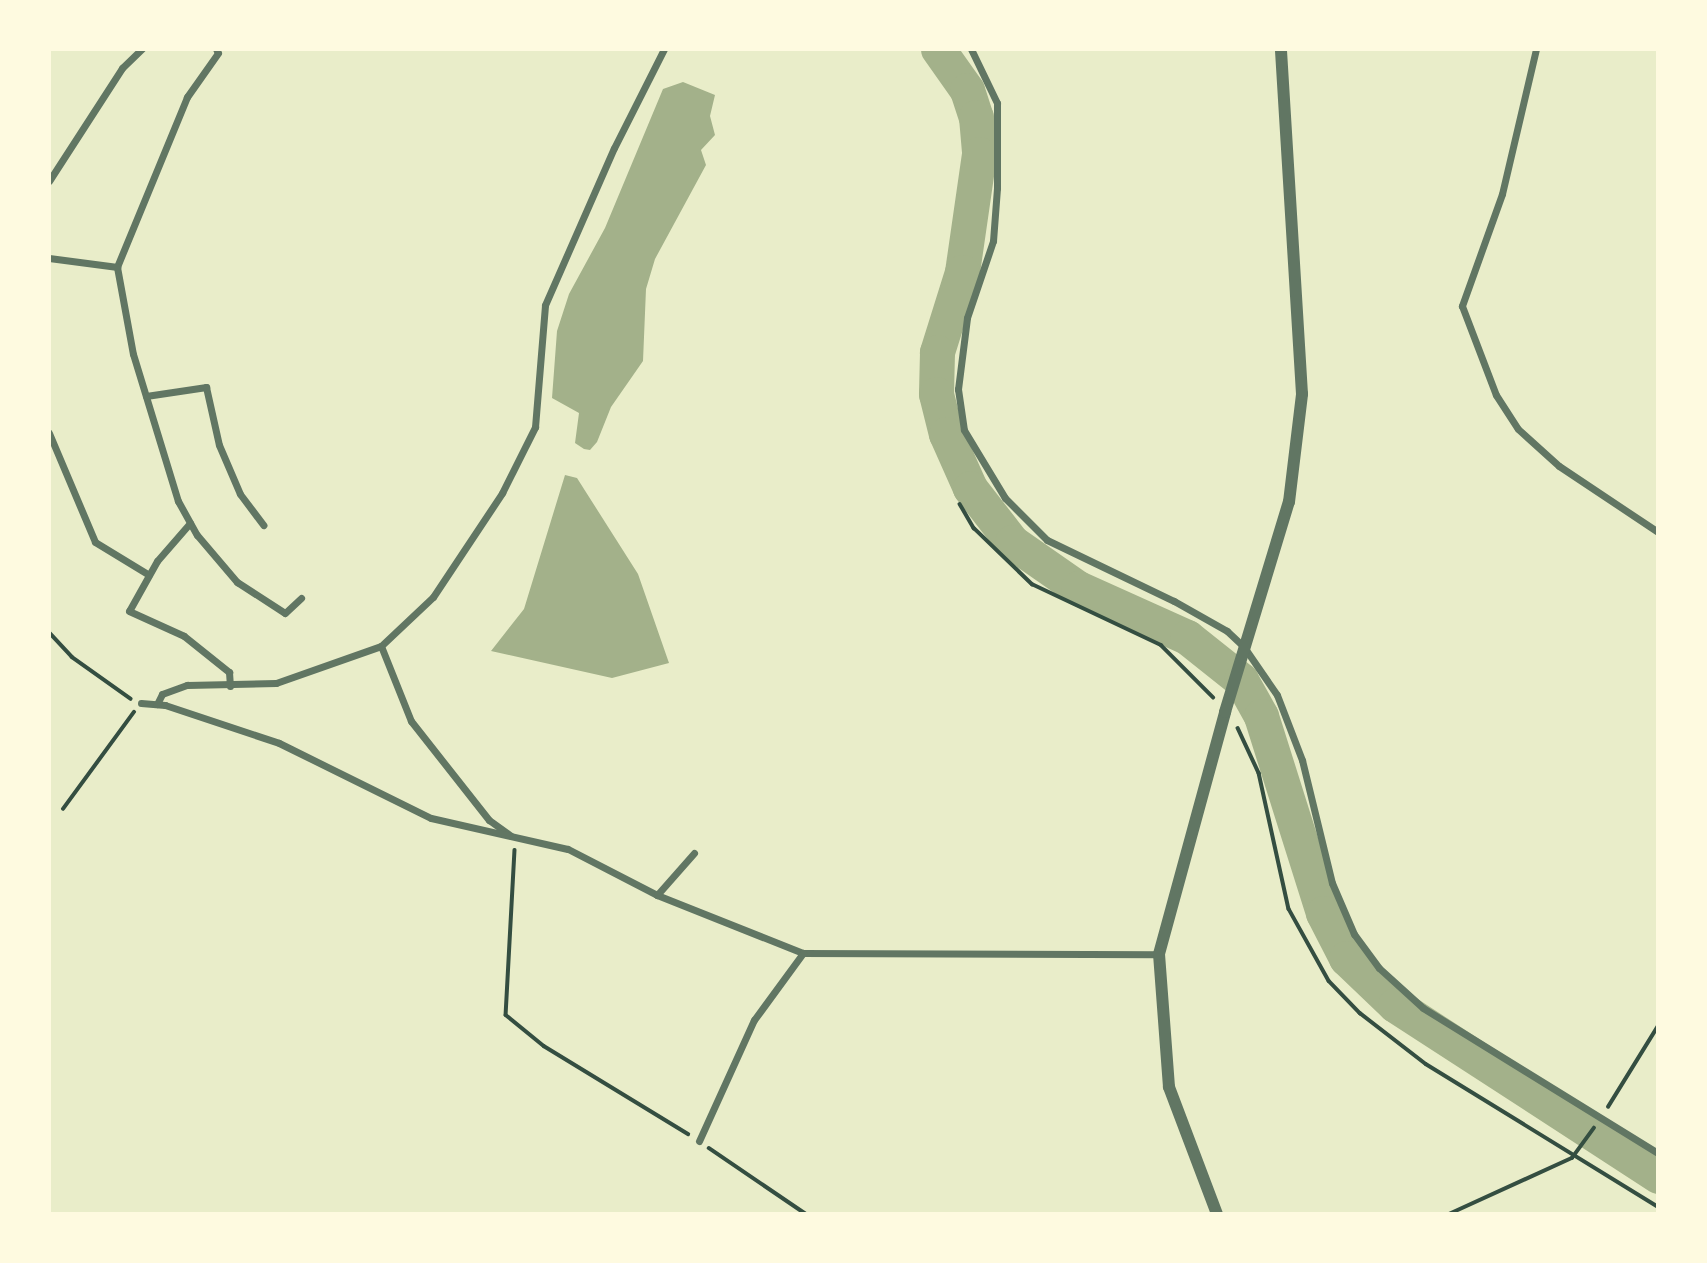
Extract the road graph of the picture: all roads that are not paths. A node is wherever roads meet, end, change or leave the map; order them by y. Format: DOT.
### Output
graph roads {
  1 [pos="142,49"];
  2 [pos="216,49"];
  3 [pos="664,49"];
  4 [pos="971,49"];
  5 [pos="1281,49"];
  6 [pos="1536,49"];
  7 [pos="49,181"];
  8 [pos="49,258"];
  9 [pos="117,267"];
  10 [pos="146,396"];
  11 [pos="49,433"];
  12 [pos="190,523"];
  13 [pos="263,525"];
  14 [pos="1658,532"];
  15 [pos="149,575"];
  16 [pos="301,598"];
  17 [pos="381,646"];
  18 [pos="1244,647"];
  19 [pos="230,685"];
  20 [pos="141,703"];
  21 [pos="157,704"];
  22 [pos="516,839"];
  23 [pos="694,853"];
  24 [pos="657,895"];
  25 [pos="803,953"];
  26 [pos="1158,954"];
  27 [pos="699,1141"];
  28 [pos="1658,1153"];
  29 [pos="1217,1214"];
  1 -- 7 [label="street"];
  2 -- 9 [label="street"];
  3 -- 17 [label="street"];
  4 -- 18 [label="street"];
  5 -- 18 [label="street"];
  6 -- 14 [label="street"];
  8 -- 9 [label="street"];
  9 -- 10 [label="street"];
  10 -- 12 [label="street"];
  10 -- 13 [label="street"];
  11 -- 15 [label="street"];
  12 -- 15 [label="street"];
  12 -- 16 [label="street"];
  15 -- 19 [label="street"];
  17 -- 19 [label="street"];
  17 -- 22 [label="street"];
  18 -- 26 [label="street"];
  18 -- 28 [label="street"];
  19 -- 21 [label="street"];
  20 -- 21 [label="street"];
  21 -- 22 [label="street"];
  22 -- 24 [label="street"];
  23 -- 24 [label="street"];
  24 -- 25 [label="street"];
  25 -- 26 [label="street"];
  25 -- 27 [label="street"];
  26 -- 29 [label="street"];
}
